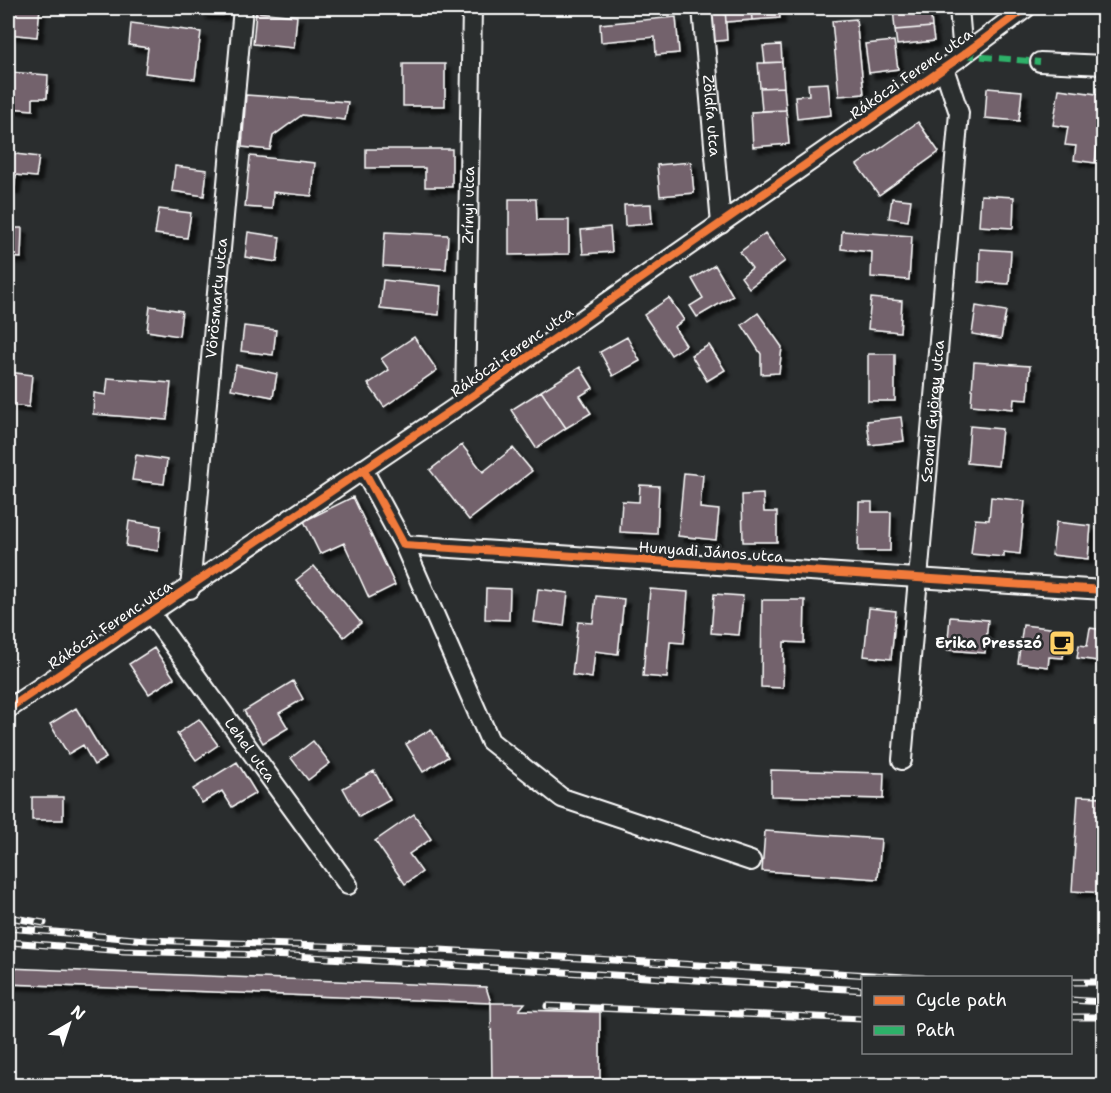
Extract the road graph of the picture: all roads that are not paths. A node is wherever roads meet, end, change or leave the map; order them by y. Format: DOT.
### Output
graph roads {
  1 [pos="243,8"];
  2 [pos="472,8"];
  3 [pos="702,8"];
  4 [pos="959,8"];
  5 [pos="1026,8"];
  6 [pos="963,55"];
  7 [pos="1040,62"];
  8 [pos="1104,65"];
  9 [pos="944,68"];
  10 [pos="721,224"];
  11 [pos="465,401"];
  12 [pos="363,469"];
  13 [pos="404,545"];
  14 [pos="917,579"];
  15 [pos="190,589"];
  16 [pos="1104,590"];
  17 [pos="151,614"];
  18 [pos="8,709"];
  19 [pos="902,760"];
  20 [pos="751,861"];
  21 [pos="348,885"];
  1 -- 15 [label="street, Vörösmarty utca"];
  2 -- 11 [label="street, Zrínyi utca"];
  3 -- 10 [label="street, Zöldfa utca"];
  4 -- 6 [label="street"];
  5 -- 6 [label="street, Rákóczi Ferenc utca"];
  6 -- 9 [label="street, Rákóczi Ferenc utca"];
  7 -- 8 [label="street"];
  9 -- 10 [label="street, Rákóczi Ferenc utca"];
  9 -- 14 [label="street, Szondi György utca"];
  10 -- 11 [label="street, Rákóczi Ferenc utca"];
  11 -- 12 [label="street, Rákóczi Ferenc utca"];
  12 -- 13 [label="street"];
  12 -- 15 [label="street, Rákóczi Ferenc utca"];
  13 -- 14 [label="street, Hunyadi János utca"];
  13 -- 20 [label="street"];
  14 -- 16 [label="street, Hunyadi János utca"];
  14 -- 19 [label="street, Szondi György utca"];
  15 -- 17 [label="street, Rákóczi Ferenc utca"];
  17 -- 18 [label="street, Rákóczi Ferenc utca"];
  17 -- 21 [label="street, Lehel utca"];
}
